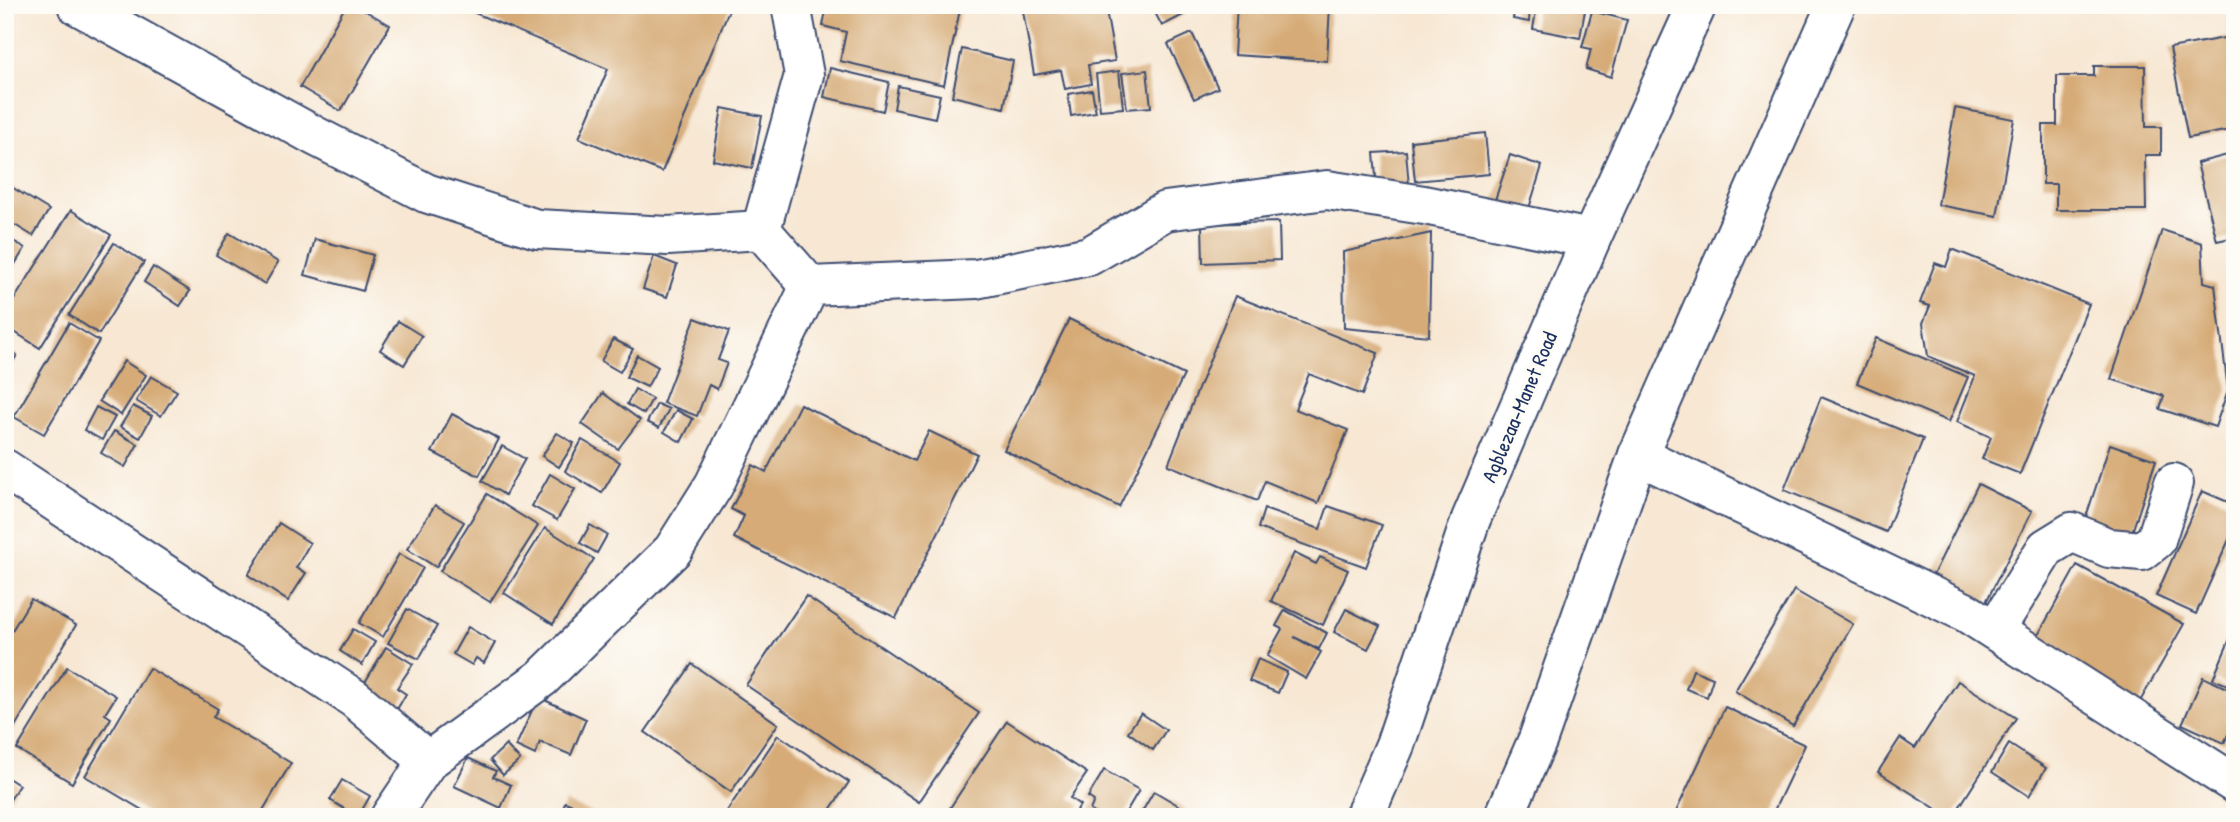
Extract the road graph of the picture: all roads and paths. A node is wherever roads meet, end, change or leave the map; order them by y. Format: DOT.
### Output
graph roads {
  1 [pos="77,5"];
  2 [pos="791,5"];
  3 [pos="1697,5"];
  4 [pos="1836,5"];
  5 [pos="761,230"];
  6 [pos="1591,239"];
  7 [pos="810,286"];
  8 [pos="1638,456"];
  9 [pos="5,469"];
  10 [pos="2174,483"];
  11 [pos="1995,630"];
  12 [pos="428,761"];
  13 [pos="2235,784"];
  14 [pos="390,817"];
  15 [pos="1364,817"];
  16 [pos="1504,817"];
  1 -- 5 [label="street"];
  2 -- 5 [label="street"];
  3 -- 6 [label="street, Agblezaa-Manet Road"];
  4 -- 8 [label="street"];
  5 -- 7 [label="street"];
  6 -- 7 [label="street"];
  6 -- 15 [label="street, Agblezaa-Manet Road"];
  7 -- 12 [label="street"];
  8 -- 11 [label="street"];
  8 -- 16 [label="street"];
  9 -- 12 [label="street"];
  10 -- 11 [label="street"];
  11 -- 13 [label="street"];
  12 -- 14 [label="street"];
}
